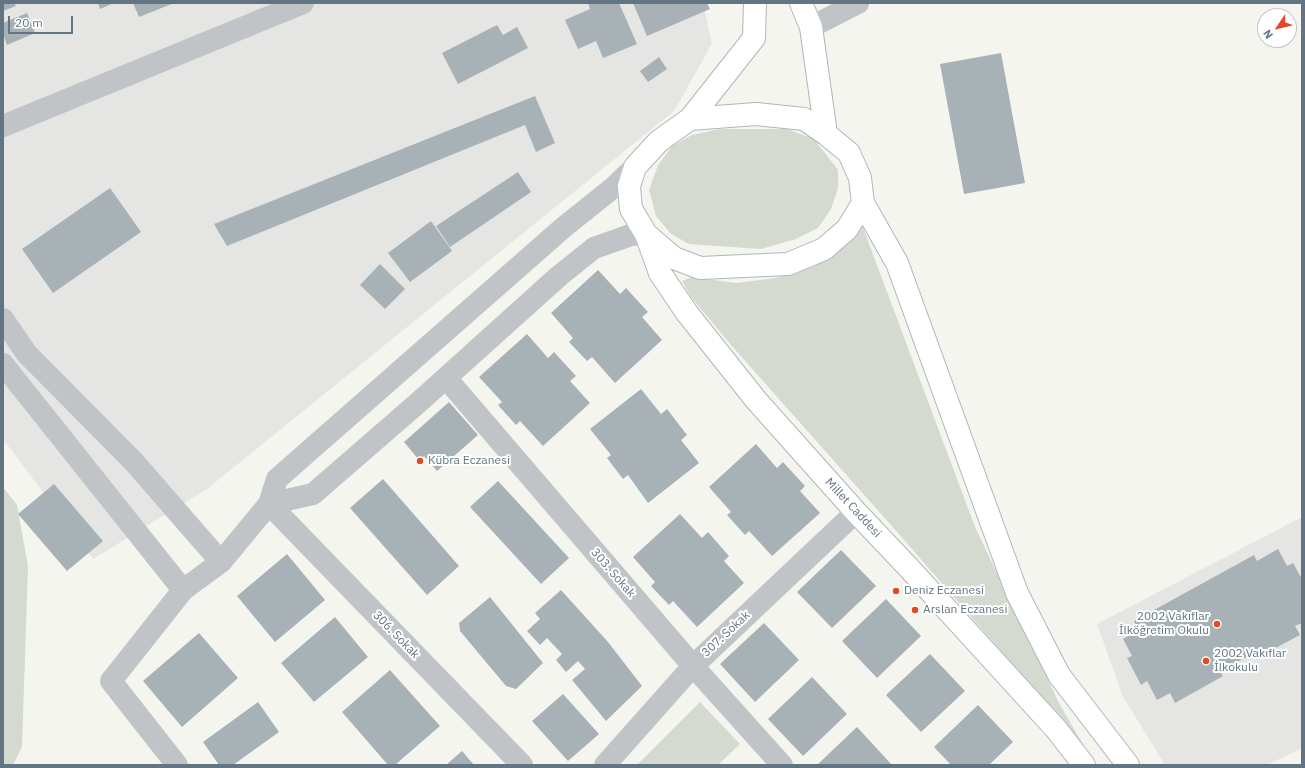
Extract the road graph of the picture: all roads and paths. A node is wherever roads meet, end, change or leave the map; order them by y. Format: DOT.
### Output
graph roads {
  1 [pos="303,3"];
  2 [pos="755,3"];
  3 [pos="802,3"];
  4 [pos="858,3"];
  5 [pos="811,27"];
  6 [pos="690,119"];
  7 [pos="3,126"];
  8 [pos="826,134"];
  9 [pos="635,167"];
  10 [pos="863,203"];
  11 [pos="646,234"];
  12 [pos="3,319"];
  13 [pos="3,364"];
  14 [pos="446,378"];
  15 [pos="269,504"];
  16 [pos="856,512"];
  17 [pos="221,562"];
  18 [pos="184,590"];
  19 [pos="693,666"];
  20 [pos="771,762"];
  21 [pos="177,765"];
  22 [pos="522,765"];
  23 [pos="606,765"];
  24 [pos="1084,765"];
  25 [pos="1128,765"];
  1 -- 7 [label="street"];
  2 -- 6 [label="main road"];
  3 -- 5 [label="main road"];
  4 -- 5 [label="street"];
  5 -- 8 [label="main road"];
  6 -- 8 [label="main road"];
  6 -- 9 [label="main road"];
  8 -- 10 [label="main road"];
  9 -- 11 [label="main road"];
  9 -- 15 [label="street"];
  10 -- 11 [label="main road"];
  10 -- 25 [label="main road"];
  11 -- 14 [label="street"];
  11 -- 16 [label="main road, Millet Caddesi"];
  12 -- 17 [label="street"];
  13 -- 18 [label="street"];
  14 -- 15 [label="street"];
  14 -- 19 [label="street, 303. Sokak"];
  15 -- 17 [label="street"];
  15 -- 22 [label="street, 306. Sokak"];
  16 -- 19 [label="street, 307. Sokak"];
  16 -- 24 [label="main road, Millet Caddesi"];
  17 -- 18 [label="street"];
  18 -- 21 [label="street"];
  19 -- 20 [label="street, 303. Sokak"];
  19 -- 23 [label="street, 307. Sokak"];
}
